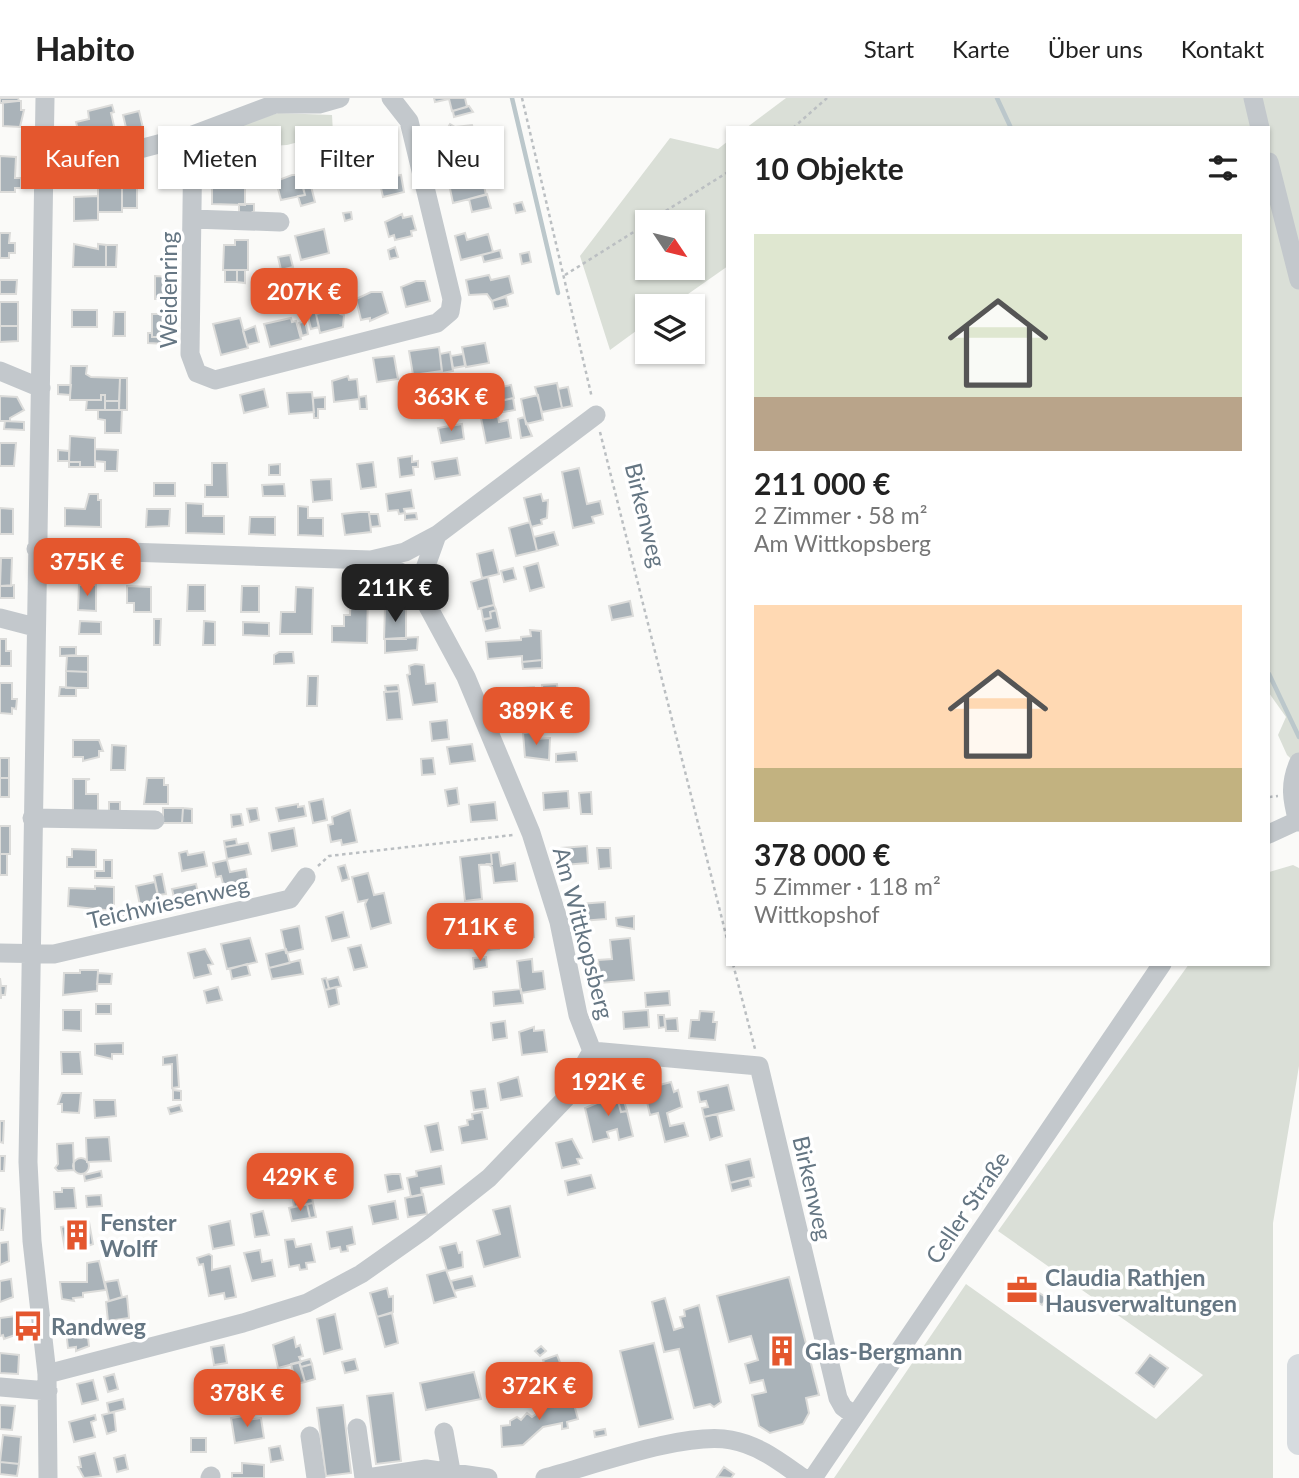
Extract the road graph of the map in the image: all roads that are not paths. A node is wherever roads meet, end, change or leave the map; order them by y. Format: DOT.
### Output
graph roads {
  1 [pos="45,98"];
  2 [pos="340,98"];
  3 [pos="391,98"];
  4 [pos="1252,98"];
  5 [pos="45,126"];
  6 [pos="216,126"];
  7 [pos="1259,126"];
  8 [pos="1270,166"];
  9 [pos="44,189"];
  10 [pos="193,189"];
  11 [pos="193,219"];
  12 [pos="279,222"];
  13 [pos="1299,280"];
  14 [pos="0,371"];
  15 [pos="41,388"];
  16 [pos="596,415"];
  17 [pos="437,535"];
  18 [pos="36,549"];
  19 [pos="371,560"];
  20 [pos="418,588"];
  21 [pos="0,618"];
  22 [pos="34,627"];
  23 [pos="1299,762"];
  24 [pos="32,818"];
  25 [pos="155,820"];
  26 [pos="1299,822"];
  27 [pos="1270,834"];
  28 [pos="306,877"];
  29 [pos="0,953"];
  30 [pos="31,953"];
  31 [pos="1161,966"];
  32 [pos="592,1051"];
  33 [pos="1299,1366"];
  34 [pos="47,1382"];
  35 [pos="0,1387"];
  36 [pos="845,1407"];
  37 [pos="357,1429"];
  38 [pos="444,1432"];
  39 [pos="310,1436"];
  40 [pos="1299,1443"];
  41 [pos="451,1471"];
  42 [pos="48,1478"];
  43 [pos="316,1478"];
  44 [pos="366,1478"];
  45 [pos="488,1478"];
  46 [pos="545,1478"];
  47 [pos="803,1478"];
  48 [pos="813,1478"];
  1 -- 5 [label="street"];
  2 -- 6 [label="street"];
  3 -- 11 [label="street, Weidenring"];
  4 -- 7 [label="street"];
  8 -- 13 [label="street"];
  9 -- 15 [label="street"];
  10 -- 11 [label="street, Weidenring"];
  11 -- 12 [label="street, Weidenring"];
  14 -- 15 [label="street"];
  15 -- 18 [label="street"];
  16 -- 17 [label="street"];
  17 -- 19 [label="street"];
  17 -- 20 [label="street"];
  18 -- 19 [label="street, Am Wittkopsberg"];
  18 -- 22 [label="street"];
  19 -- 20 [label="street, Am Wittkopsberg"];
  20 -- 32 [label="street, Am Wittkopsberg"];
  21 -- 22 [label="street"];
  22 -- 24 [label="street"];
  23 -- 26 [label="street"];
  24 -- 25 [label="street"];
  24 -- 30 [label="street"];
  26 -- 27 [label="street"];
  28 -- 30 [label="street, Teichwiesenweg"];
  29 -- 30 [label="street, Teichwiesenweg"];
  30 -- 34 [label="street"];
  31 -- 36 [label="street, Celler Straße"];
  32 -- 34 [label="street, Am Wittkopsberg"];
  32 -- 36 [label="street, Birkenweg"];
  33 -- 40 [label="main road"];
  34 -- 35 [label="street, Am Wittkopsberg"];
  34 -- 42 [label="street"];
  36 -- 48 [label="street, Celler Straße"];
  37 -- 44 [label="street"];
  38 -- 41 [label="street"];
  39 -- 43 [label="street"];
  41 -- 44 [label="street"];
  41 -- 45 [label="street"];
  46 -- 47 [label="street"];
}
